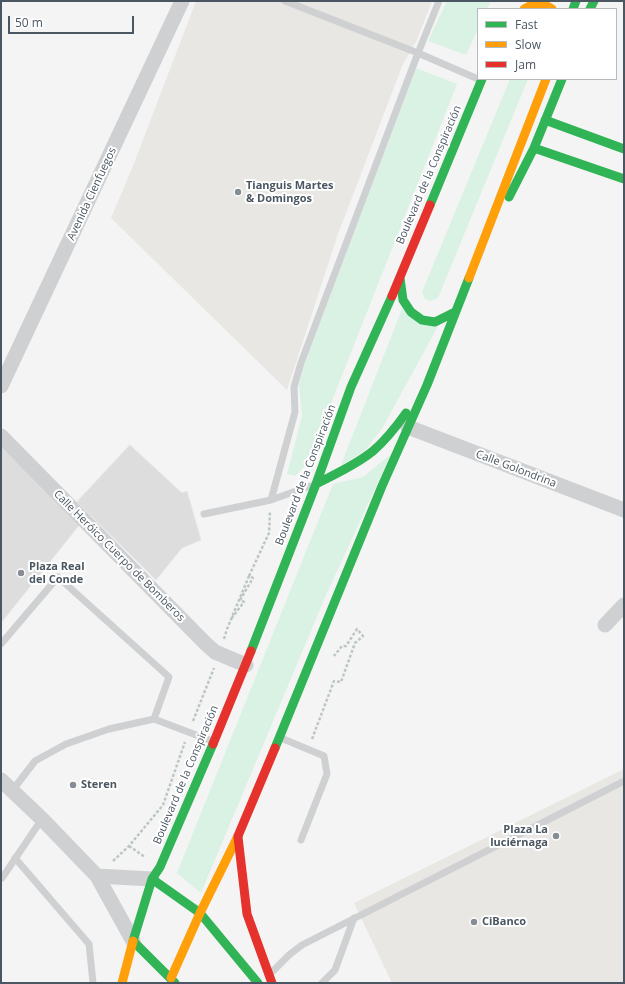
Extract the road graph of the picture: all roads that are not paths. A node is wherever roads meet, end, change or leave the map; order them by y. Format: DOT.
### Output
graph roads {
  1 [pos="182,1"];
  2 [pos="285,1"];
  3 [pos="439,1"];
  4 [pos="526,8"];
  5 [pos="550,8"];
  6 [pos="418,53"];
  7 [pos="477,78"];
  8 [pos="480,80"];
  9 [pos="546,80"];
  10 [pos="562,80"];
  11 [pos="545,120"];
  12 [pos="534,148"];
  13 [pos="624,149"];
  14 [pos="624,179"];
  15 [pos="472,269"];
  16 [pos="400,278"];
  17 [pos="455,312"];
  18 [pos="427,385"];
  19 [pos="1,386"];
  20 [pos="408,427"];
  21 [pos="1,436"];
  22 [pos="316,484"];
  23 [pos="271,500"];
  24 [pos="624,510"];
  25 [pos="204,514"];
  26 [pos="624,605"];
  27 [pos="605,625"];
  28 [pos="1,644"];
  29 [pos="246,665"];
  30 [pos="154,719"];
  31 [pos="279,737"];
  32 [pos="214,742"];
  33 [pos="1,780"];
  34 [pos="624,781"];
  35 [pos="12,791"];
  36 [pos="42,819"];
  37 [pos="238,836"];
  38 [pos="301,840"];
  39 [pos="15,858"];
  40 [pos="96,876"];
  41 [pos="2,878"];
  42 [pos="152,879"];
  43 [pos="200,913"];
  44 [pos="354,918"];
  45 [pos="133,940"];
  46 [pos="271,979"];
  47 [pos="172,981"];
  48 [pos="92,983"];
  49 [pos="122,983"];
  50 [pos="258,983"];
  51 [pos="322,983"];
  1 -- 19 [label="street, Avenida Cienfuegos"];
  2 -- 6 [label="lane"];
  3 -- 6 [label="lane"];
  4 -- 5 [label="main road"];
  6 -- 7 [label="lane"];
  6 -- 23 [label="lane"];
  8 -- 16 [label="main road, Boulevard de la Conspiración"];
  9 -- 15 [label="main road"];
  10 -- 11 [label="main road"];
  11 -- 12 [label="main road"];
  11 -- 13 [label="main road"];
  12 -- 14 [label="main road"];
  12 -- 15 [label="main road"];
  15 -- 17 [label="main road"];
  16 -- 17 [label="main road"];
  16 -- 22 [label="main road, Boulevard de la Conspiración"];
  17 -- 18 [label="main road"];
  18 -- 20 [label="main road"];
  18 -- 22 [label="main road"];
  20 -- 24 [label="street, Calle Golondrina"];
  20 -- 31 [label="main road"];
  21 -- 29 [label="street, Calle Heróico Cuerpo de Bomberos"];
  22 -- 23 [label="lane"];
  22 -- 29 [label="main road, Boulevard de la Conspiración"];
  23 -- 25 [label="lane"];
  26 -- 27 [label="street"];
  28 -- 30 [label="lane"];
  29 -- 32 [label="main road, Boulevard de la Conspiración"];
  30 -- 32 [label="lane"];
  30 -- 35 [label="lane"];
  31 -- 37 [label="main road"];
  31 -- 38 [label="lane"];
  32 -- 42 [label="main road, Boulevard de la Conspiración"];
  33 -- 35 [label="street"];
  34 -- 44 [label="lane"];
  35 -- 36 [label="street"];
  36 -- 39 [label="lane"];
  36 -- 40 [label="street"];
  37 -- 43 [label="main road"];
  37 -- 46 [label="main road"];
  39 -- 41 [label="lane"];
  39 -- 48 [label="lane"];
  40 -- 42 [label="street"];
  40 -- 45 [label="street"];
  42 -- 43 [label="main road"];
  42 -- 45 [label="main road, Boulevard de la Conspiración"];
  43 -- 47 [label="main road"];
  43 -- 50 [label="main road"];
  44 -- 46 [label="lane"];
  44 -- 51 [label="lane"];
  45 -- 47 [label="main road"];
  45 -- 49 [label="main road, Boulevard de la Conspiración"];
}
